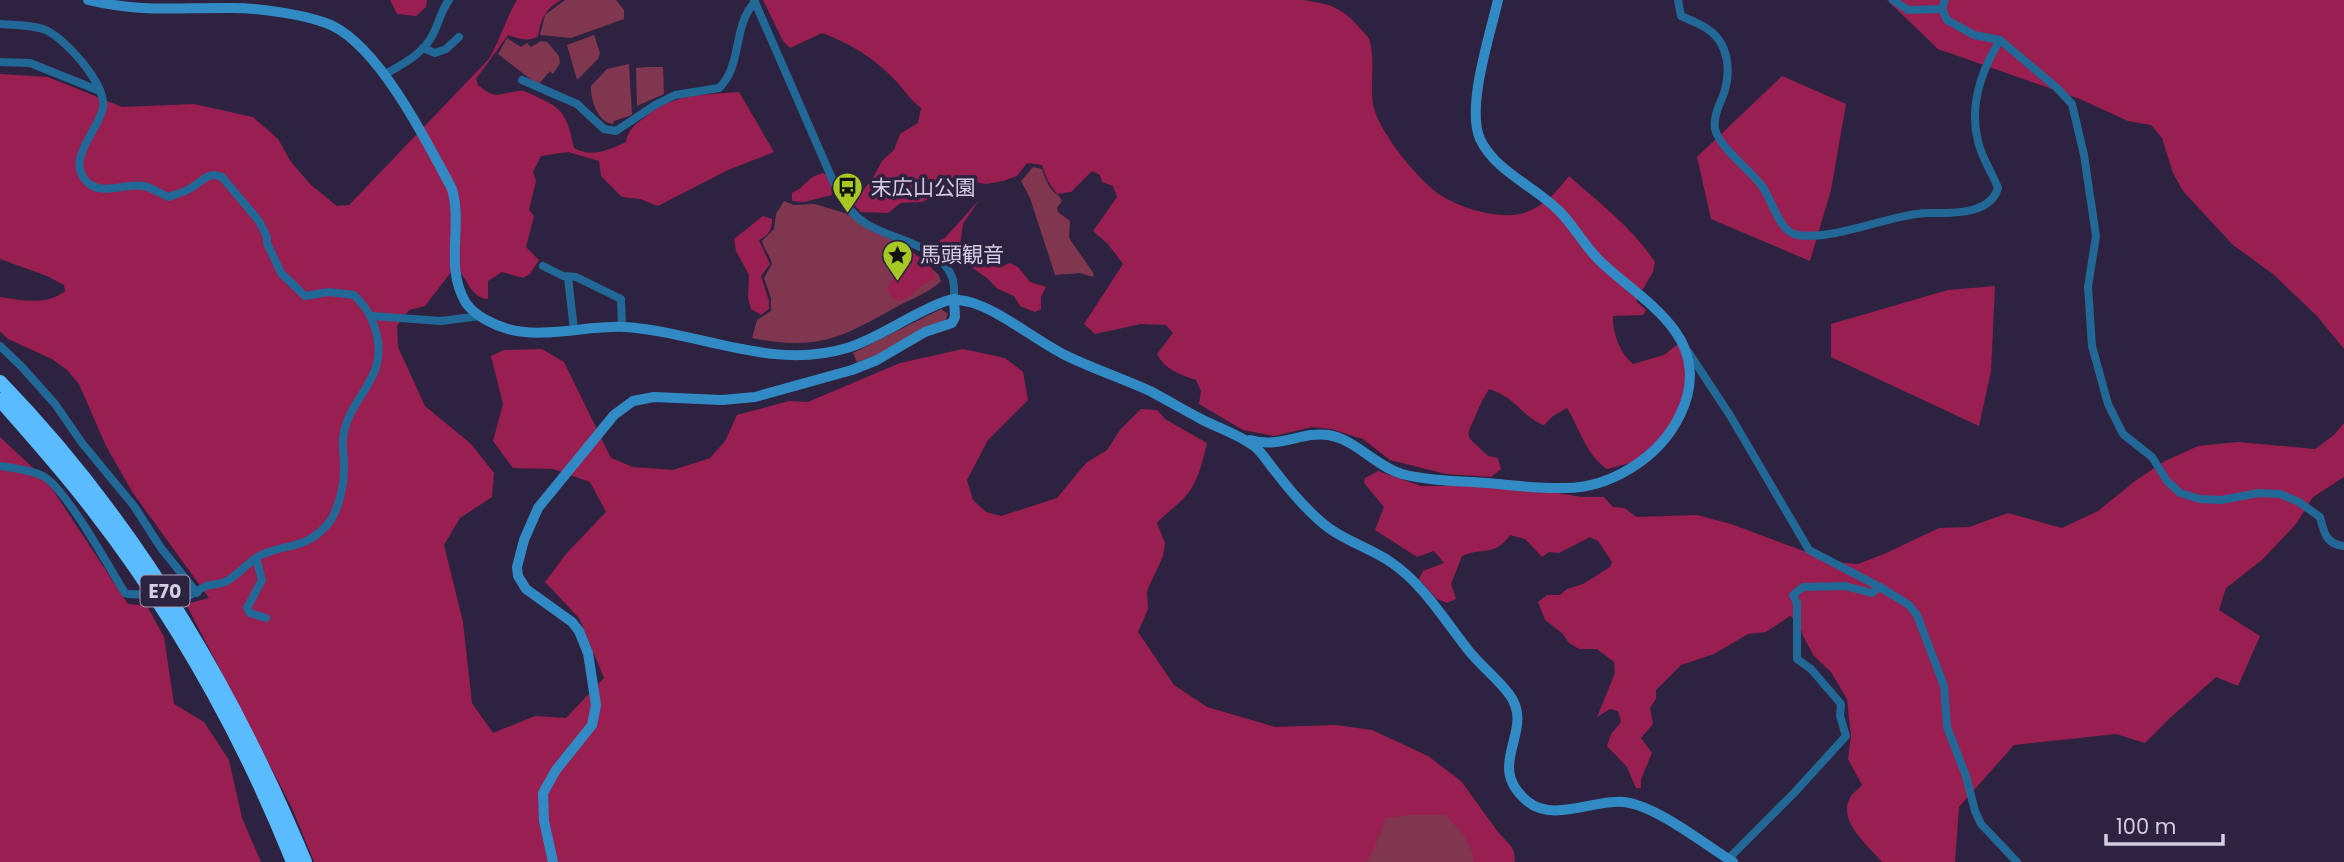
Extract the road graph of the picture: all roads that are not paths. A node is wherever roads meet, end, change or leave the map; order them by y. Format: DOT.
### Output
graph roads {
  1 [pos="88,0"];
  2 [pos="449,0"];
  3 [pos="1498,0"];
  4 [pos="1678,0"];
  5 [pos="1893,0"];
  6 [pos="1945,0"];
  7 [pos="755,1"];
  8 [pos="1942,9"];
  9 [pos="0,24"];
  10 [pos="459,37"];
  11 [pos="2000,40"];
  12 [pos="423,48"];
  13 [pos="0,62"];
  14 [pos="384,75"];
  15 [pos="522,80"];
  16 [pos="100,91"];
  17 [pos="543,266"];
  18 [pos="568,277"];
  19 [pos="954,299"];
  20 [pos="372,316"];
  21 [pos="480,316"];
  22 [pos="622,327"];
  23 [pos="574,330"];
  24 [pos="1683,344"];
  25 [pos="0,346"];
  26 [pos="0,382"];
  27 [pos="0,400"];
  28 [pos="1234,435"];
  29 [pos="0,466"];
  30 [pos="2344,546"];
  31 [pos="256,558"];
  32 [pos="1880,587"];
  33 [pos="192,594"];
  34 [pos="266,618"];
  35 [pos="285,827"];
  36 [pos="1731,860"];
  37 [pos="293,862"];
  38 [pos="305,862"];
  39 [pos="553,862"];
  40 [pos="2017,862"];
  1 -- 14 [label="street"];
  2 -- 12 [label="street"];
  3 -- 24 [label="street"];
  4 -- 11 [label="street"];
  5 -- 8 [label="street"];
  6 -- 8 [label="street"];
  7 -- 15 [label="street"];
  7 -- 19 [label="street"];
  8 -- 11 [label="street"];
  9 -- 16 [label="street"];
  10 -- 12 [label="street"];
  11 -- 30 [label="street"];
  12 -- 14 [label="street"];
  13 -- 16 [label="street"];
  14 -- 21 [label="street"];
  16 -- 20 [label="street"];
  17 -- 18 [label="street"];
  18 -- 22 [label="street"];
  18 -- 23 [label="street"];
  19 -- 22 [label="street"];
  19 -- 28 [label="street"];
  19 -- 39 [label="street"];
  20 -- 21 [label="street"];
  20 -- 31 [label="street"];
  21 -- 23 [label="street"];
  22 -- 23 [label="street"];
  24 -- 28 [label="street"];
  24 -- 32 [label="street"];
  25 -- 33 [label="street"];
  26 -- 35 [label="highway, E70"];
  27 -- 35 [label="highway, E70"];
  28 -- 36 [label="street"];
  29 -- 33 [label="street, bridge"];
  31 -- 33 [label="street"];
  31 -- 34 [label="street"];
  32 -- 36 [label="street"];
  32 -- 40 [label="street"];
  35 -- 37 [label="highway, E70"];
  35 -- 38 [label="highway, E70"];
}
